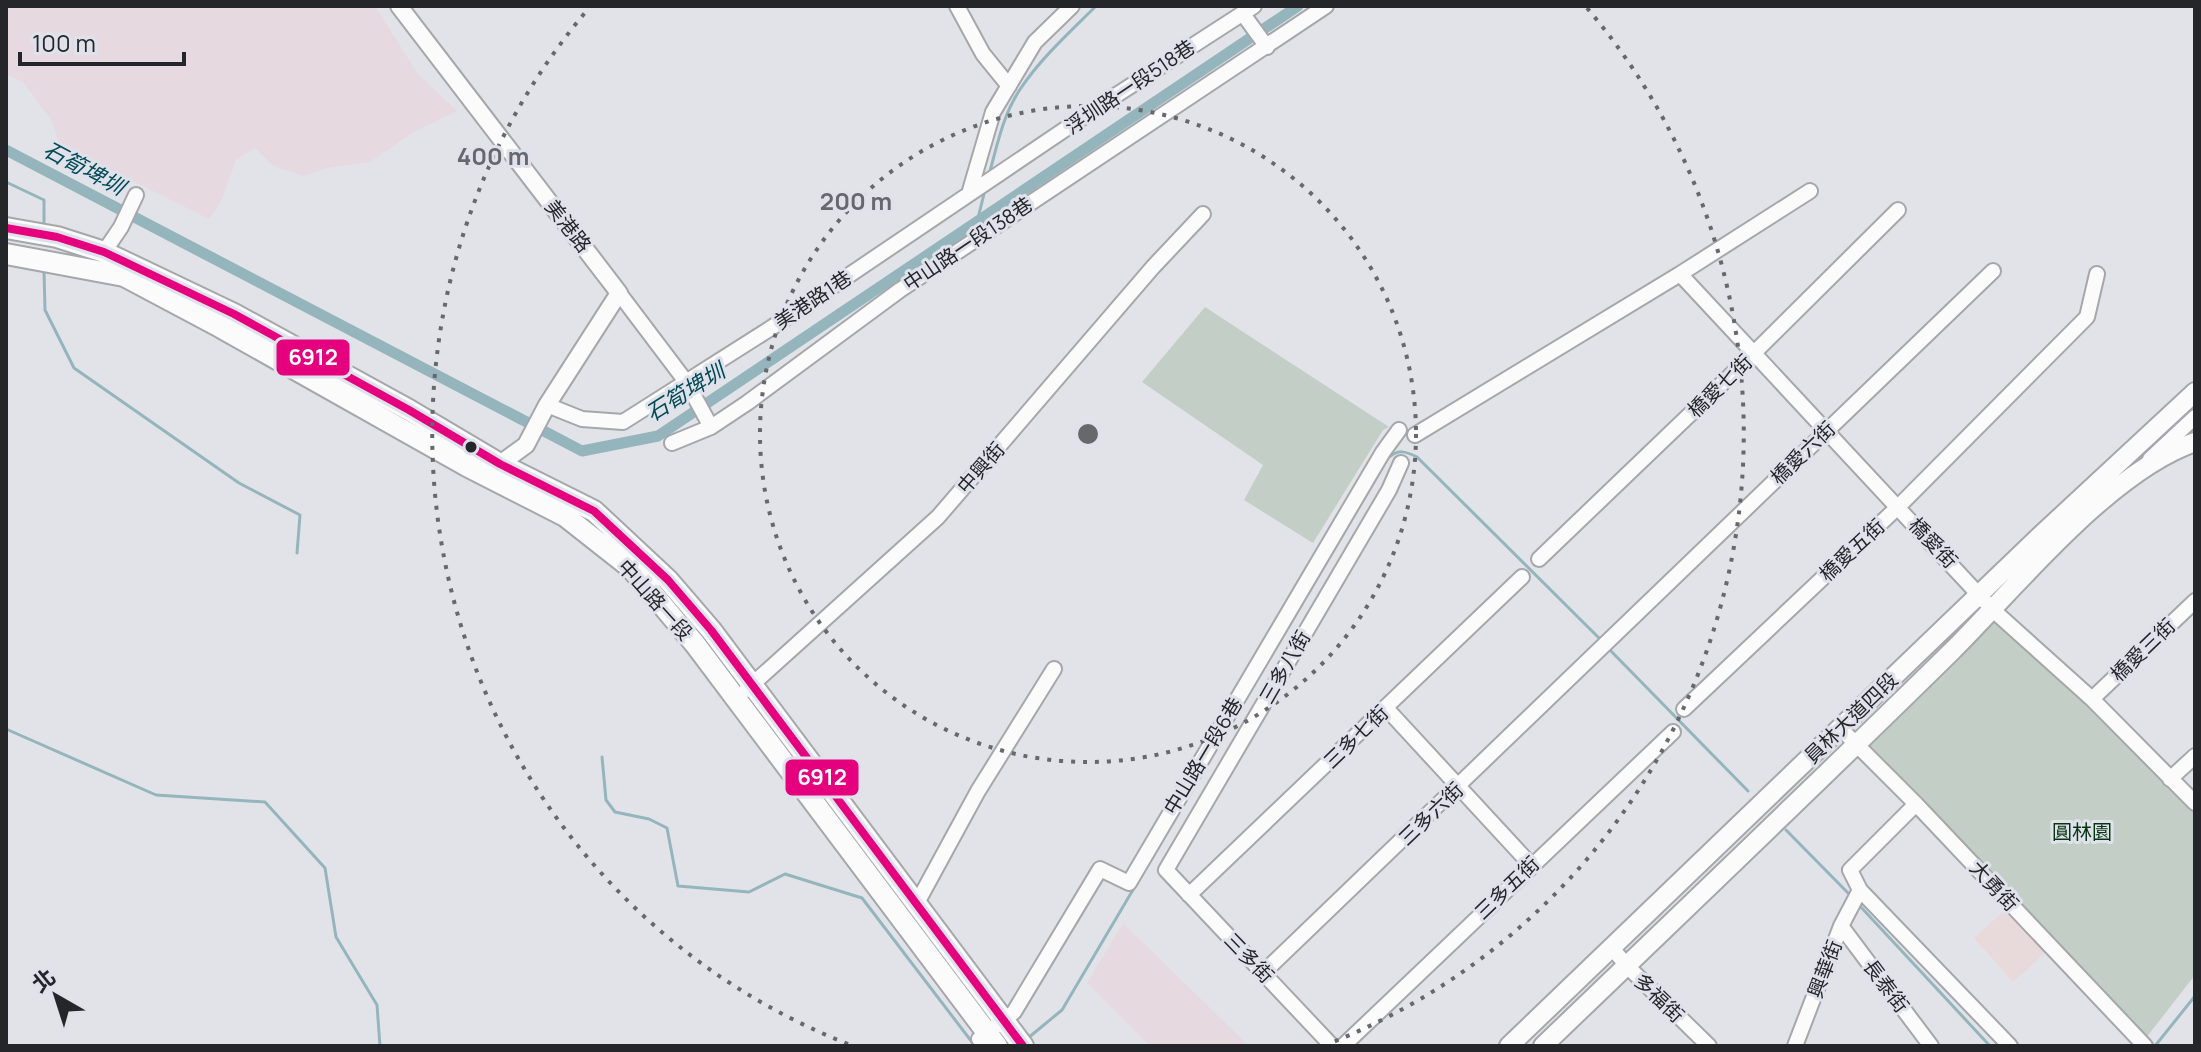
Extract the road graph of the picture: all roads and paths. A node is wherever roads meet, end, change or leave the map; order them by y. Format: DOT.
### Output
graph roads {
  1 [pos="399,6"];
  2 [pos="957,6"];
  3 [pos="1072,6"];
  4 [pos="1326,6"];
  5 [pos="1248,10"];
  6 [pos="1267,47"];
  7 [pos="1009,86"];
  8 [pos="982,185"];
  9 [pos="1810,191"];
  10 [pos="969,194"];
  11 [pos="136,195"];
  12 [pos="1898,210"];
  13 [pos="1203,214"];
  14 [pos="6,228"];
  15 [pos="104,252"];
  16 [pos="14,256"];
  17 [pos="1993,271"];
  18 [pos="1680,274"];
  19 [pos="2097,274"];
  20 [pos="619,293"];
  21 [pos="1755,352"];
  22 [pos="687,383"];
  23 [pos="2195,392"];
  24 [pos="544,410"];
  25 [pos="2195,417"];
  26 [pos="711,427"];
  27 [pos="1399,430"];
  28 [pos="1826,431"];
  29 [pos="1415,435"];
  30 [pos="2195,442"];
  31 [pos="672,443"];
  32 [pos="1401,463"];
  33 [pos="500,464"];
  34 [pos="467,466"];
  35 [pos="2126,482"];
  36 [pos="1899,506"];
  37 [pos="1539,559"];
  38 [pos="1522,577"];
  39 [pos="1980,595"];
  40 [pos="2195,601"];
  41 [pos="1993,610"];
  42 [pos="1597,654"];
  43 [pos="1054,669"];
  44 [pos="744,692"];
  45 [pos="2092,699"];
  46 [pos="1386,708"];
  47 [pos="1684,709"];
  48 [pos="1840,728"];
  49 [pos="1673,732"];
  50 [pos="1855,745"];
  51 [pos="2195,756"];
  52 [pos="2170,779"];
  53 [pos="1458,787"];
  54 [pos="2195,803"];
  55 [pos="1916,804"];
  56 [pos="1531,865"];
  57 [pos="1166,870"];
  58 [pos="1189,895"];
  59 [pos="1857,896"];
  60 [pos="917,903"];
  61 [pos="1841,926"];
  62 [pos="1612,948"];
  63 [pos="1627,966"];
  64 [pos="1264,972"];
  65 [pos="1015,1034"];
  66 [pos="988,1039"];
  67 [pos="1801,1042"];
  68 [pos="2142,1045"];
  69 [pos="1332,1046"];
  70 [pos="1343,1046"];
  71 [pos="1509,1046"];
  72 [pos="1543,1046"];
  73 [pos="1709,1046"];
  74 [pos="1931,1046"];
  75 [pos="2010,1046"];
  1 -- 20 [label="street, 美港路"];
  2 -- 7 [label="street"];
  3 -- 7 [label="street"];
  4 -- 6 [label="street, 中山路一段138巷"];
  5 -- 6 [label="street"];
  5 -- 8 [label="street, 浮圳路一段518巷"];
  6 -- 26 [label="street, 中山路一段138巷"];
  7 -- 10 [label="street"];
  8 -- 10 [label="street, 美港路1巷"];
  9 -- 18 [label="street"];
  10 -- 22 [label="street, 美港路1巷"];
  11 -- 15 [label="street"];
  12 -- 21 [label="street, 橋愛七街"];
  13 -- 44 [label="street, 中興街"];
  14 -- 15 [label="main road, 中山路一段"];
  15 -- 33 [label="main road, 中山路一段"];
  16 -- 34 [label="main road, 中山路一段"];
  17 -- 28 [label="street, 橋愛六街"];
  18 -- 21 [label="street, 橋愛街"];
  18 -- 29 [label="street"];
  19 -- 36 [label="street, 橋愛五街"];
  20 -- 22 [label="street"];
  20 -- 24 [label="street"];
  21 -- 28 [label="street, 橋愛街"];
  21 -- 37 [label="street, 橋愛七街"];
  22 -- 24 [label="street, 美港路1巷"];
  22 -- 26 [label="street"];
  23 -- 39 [label="main road, 員林大道四段"];
  24 -- 33 [label="street"];
  25 -- 35 [label="street"];
  26 -- 31 [label="street, 中山路一段138巷"];
  27 -- 65 [label="street, 中山路一段6巷"];
  28 -- 36 [label="street, 橋愛街"];
  28 -- 42 [label="street, 橋愛六街"];
  30 -- 35 [label="main road, 員林大道四段"];
  32 -- 57 [label="street, 三多八街"];
  33 -- 34 [label="street"];
  33 -- 44 [label="main road, 中山路一段"];
  34 -- 44 [label="main road, 中山路一段"];
  35 -- 41 [label="main road, 員林大道四段"];
  36 -- 39 [label="street, 橋愛街"];
  36 -- 47 [label="street, 橋愛五街"];
  38 -- 46 [label="street, 三多七街"];
  39 -- 41 [label="street, 橋愛街"];
  39 -- 48 [label="main road, 員林大道四段"];
  40 -- 45 [label="street, 橋愛三街"];
  41 -- 45 [label="street, 橋愛街"];
  41 -- 50 [label="main road, 員林大道四段"];
  42 -- 53 [label="street, 三多六街"];
  43 -- 60 [label="street"];
  44 -- 60 [label="main road, 中山路一段"];
  44 -- 66 [label="main road, 中山路一段"];
  45 -- 52 [label="street, 橋愛街"];
  46 -- 53 [label="street"];
  46 -- 58 [label="street, 三多七街"];
  48 -- 50 [label="street, 大勇街"];
  48 -- 62 [label="main road, 員林大道四段"];
  49 -- 56 [label="street, 三多五街"];
  50 -- 55 [label="street, 大勇街"];
  50 -- 63 [label="main road, 員林大道四段"];
  51 -- 52 [label="street"];
  52 -- 54 [label="street, 橋愛街"];
  53 -- 56 [label="street"];
  53 -- 64 [label="street, 三多六街"];
  55 -- 59 [label="street"];
  55 -- 68 [label="street, 大勇街"];
  56 -- 70 [label="street, 三多五街"];
  57 -- 58 [label="street, 三多街"];
  58 -- 64 [label="street, 三多街"];
  59 -- 61 [label="street, 興華街"];
  59 -- 75 [label="street"];
  60 -- 65 [label="main road, 中山路一段"];
  61 -- 67 [label="street, 興華街"];
  61 -- 74 [label="street, 長泰街"];
  62 -- 63 [label="street, 多福街"];
  62 -- 71 [label="main road, 員林大道四段"];
  63 -- 72 [label="main road, 員林大道四段"];
  63 -- 73 [label="street, 多福街"];
  64 -- 69 [label="street, 三多街"];
  65 -- 66 [label="street, 中山路一段6巷"];
}
